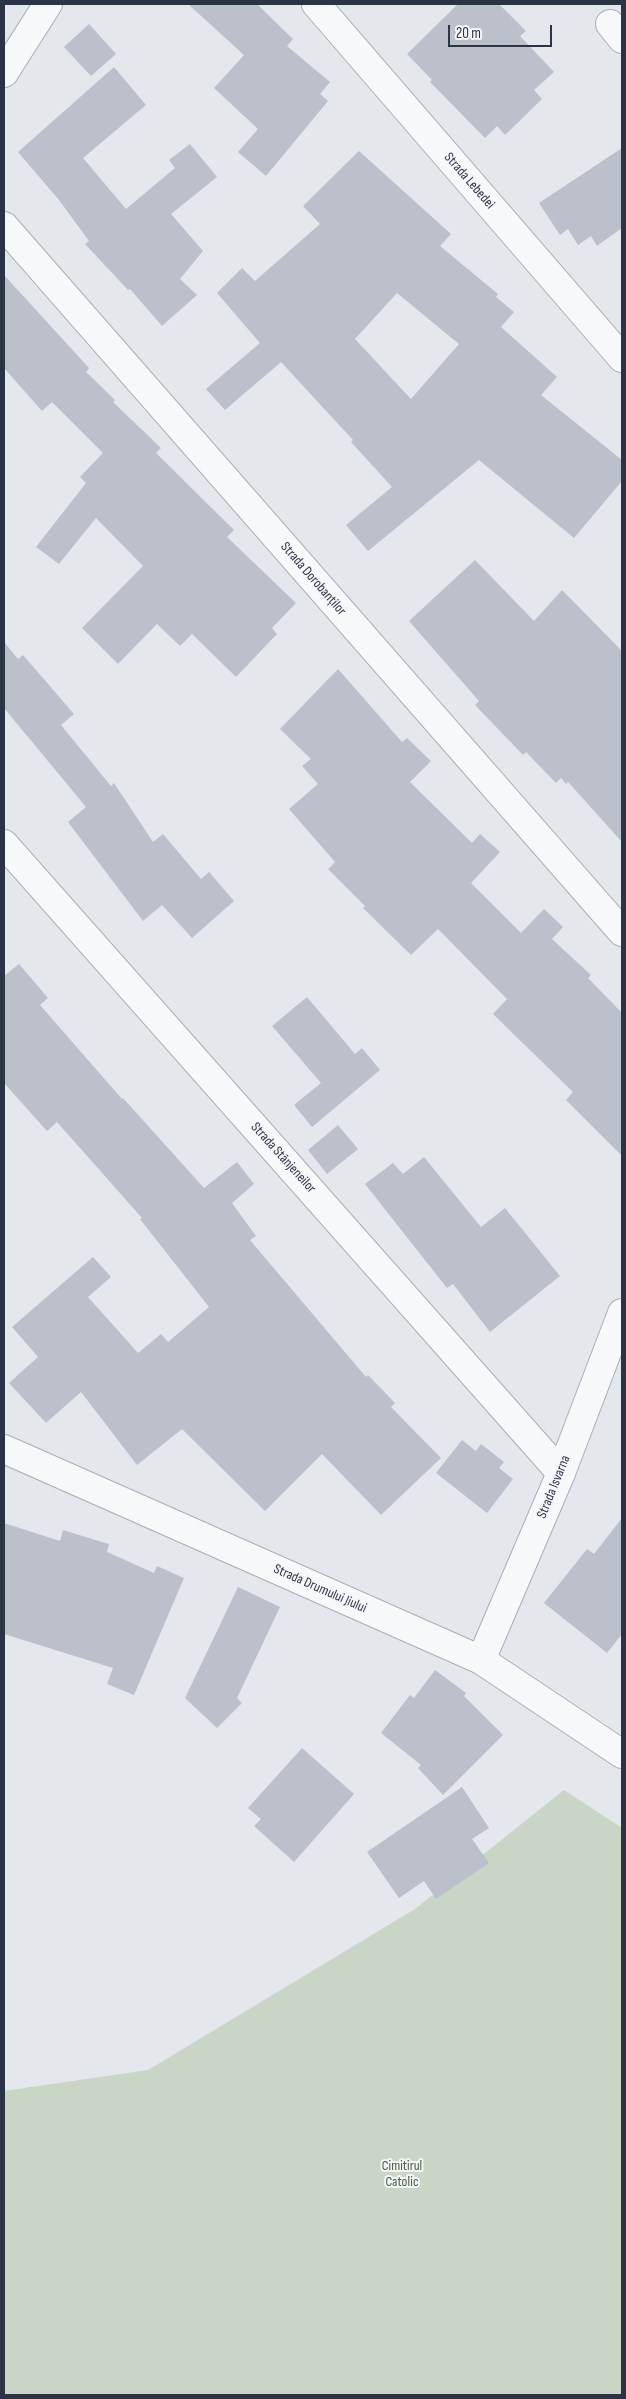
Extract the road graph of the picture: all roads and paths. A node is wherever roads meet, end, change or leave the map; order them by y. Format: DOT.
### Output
graph roads {
  1 [pos="48,4"];
  2 [pos="316,4"];
  3 [pos="4,73"];
  4 [pos="4,226"];
  5 [pos="622,358"];
  6 [pos="4,844"];
  7 [pos="622,932"];
  8 [pos="622,1313"];
  9 [pos="4,1449"];
  10 [pos="561,1473"];
  11 [pos="481,1660"];
  12 [pos="622,1754"];
  1 -- 3 [label="street"];
  2 -- 5 [label="street, Strada Lebedei"];
  4 -- 7 [label="street, Strada Dorobanților"];
  6 -- 10 [label="street, Strada Stânjeneilor"];
  8 -- 10 [label="street, Strada Isvarna"];
  9 -- 11 [label="street, Strada Drumului Jiului"];
  10 -- 11 [label="street, Strada Isvarna"];
  11 -- 12 [label="street, Strada Drumului Jiului"];
}
